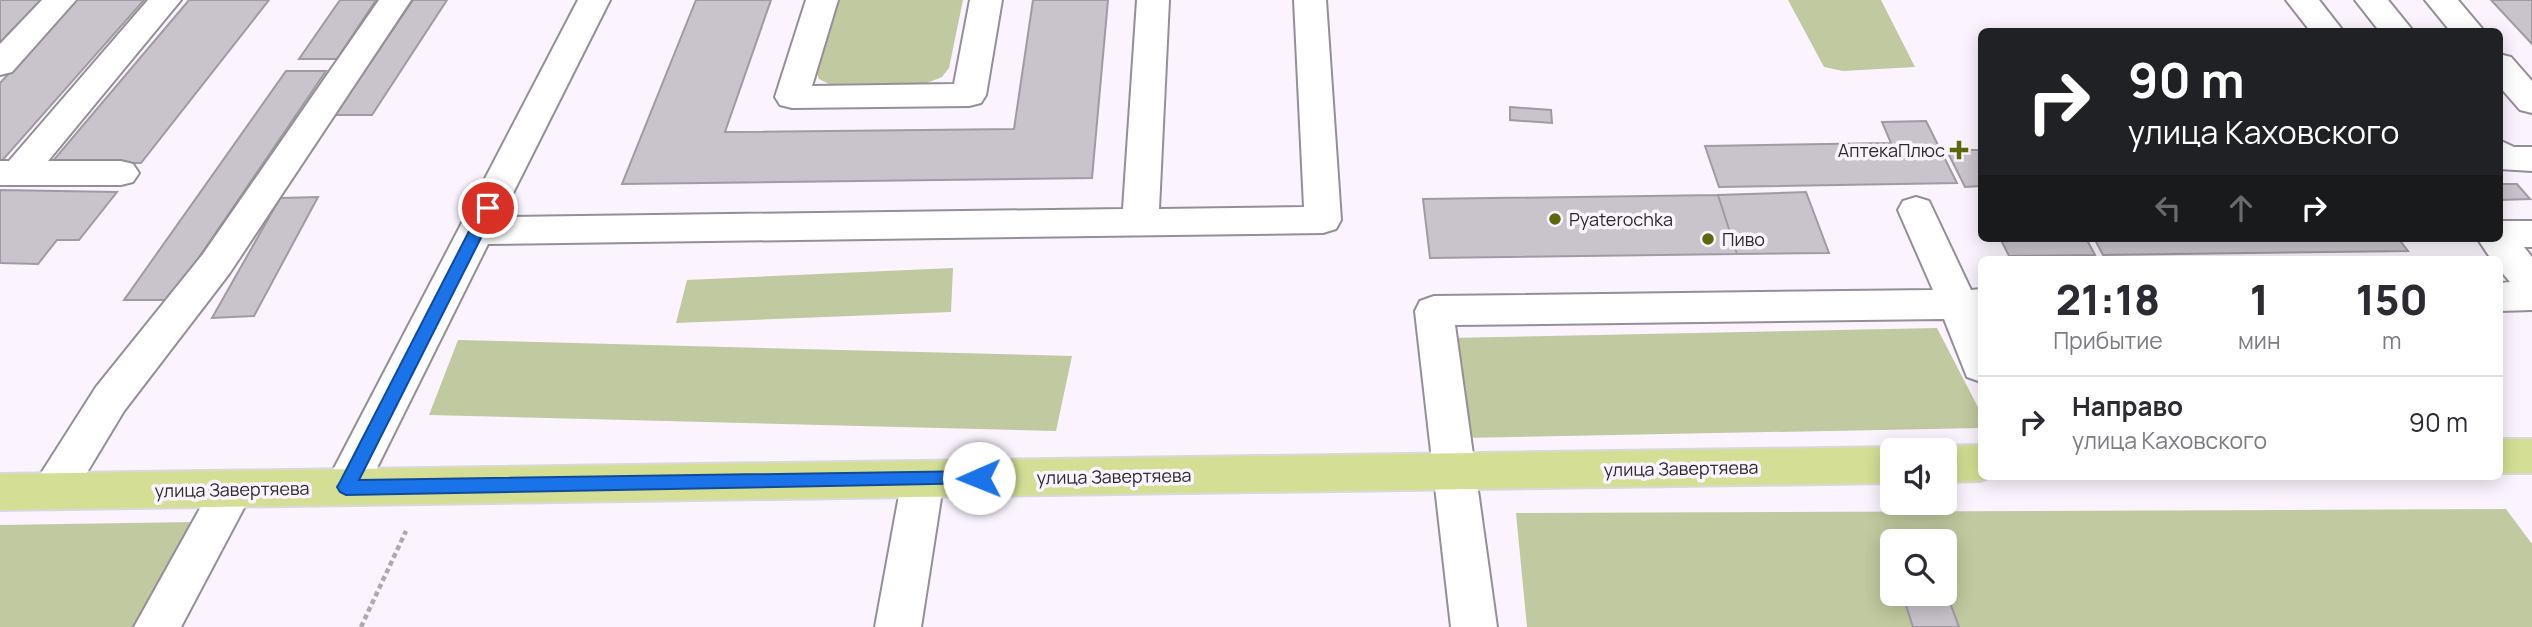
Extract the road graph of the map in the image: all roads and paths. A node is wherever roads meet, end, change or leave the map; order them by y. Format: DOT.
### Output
graph roads {
  1 [pos="60,0"];
  2 [pos="165,0"];
  3 [pos="395,0"];
  4 [pos="594,0"];
  5 [pos="822,0"];
  6 [pos="986,0"];
  7 [pos="1153,0"];
  8 [pos="1310,0"];
  9 [pos="2302,0"];
  10 [pos="2371,0"];
  11 [pos="2441,0"];
  12 [pos="2325,28"];
  13 [pos="2395,28"];
  14 [pos="2466,28"];
  15 [pos="0,64"];
  16 [pos="2503,69"];
  17 [pos="2532,102"];
  18 [pos="2503,157"];
  19 [pos="2532,159"];
  20 [pos="9,173"];
  21 [pos="121,173"];
  22 [pos="1916,210"];
  23 [pos="1140,222"];
  24 [pos="477,231"];
  25 [pos="2532,234"];
  26 [pos="2503,236"];
  27 [pos="2501,242"];
  28 [pos="2532,283"];
  29 [pos="2532,296"];
  30 [pos="2503,297"];
  31 [pos="1969,304"];
  32 [pos="1978,350"];
  33 [pos="1978,463"];
  34 [pos="1957,464"];
  35 [pos="1880,465"];
  36 [pos="1455,472"];
  37 [pos="923,479"];
  38 [pos="346,487"];
  39 [pos="233,489"];
  40 [pos="53,491"];
  41 [pos="0,492"];
  42 [pos="406,531"];
  43 [pos="157,627"];
  44 [pos="361,627"];
  45 [pos="898,627"];
  46 [pos="1474,627"];
  1 -- 15 [label="street"];
  2 -- 20 [label="street"];
  3 -- 40 [label="street"];
  4 -- 24 [label="street"];
  5 -- 6 [label="street"];
  7 -- 23 [label="street"];
  8 -- 23 [label="street"];
  9 -- 12 [label="street"];
  10 -- 13 [label="street"];
  11 -- 14 [label="street"];
  16 -- 17 [label="street"];
  18 -- 19 [label="street"];
  20 -- 21 [label="street"];
  22 -- 31 [label="street"];
  23 -- 24 [label="street"];
  24 -- 38 [label="street"];
  25 -- 26 [label="street"];
  27 -- 28 [label="street"];
  29 -- 30 [label="street"];
  31 -- 32 [label="street"];
  31 -- 36 [label="street"];
  33 -- 34 [label="main road"];
  35 -- 36 [label="main road, улица Завертяева"];
  36 -- 37 [label="main road, улица Завертяева"];
  36 -- 46 [label="street"];
  37 -- 38 [label="main road, улица Завертяева"];
  37 -- 45 [label="street"];
  38 -- 39 [label="main road, улица Завертяева"];
  39 -- 40 [label="main road, улица Завертяева"];
  39 -- 43 [label="street"];
  40 -- 41 [label="main road, улица Завертяева"];
  42 -- 44 [label="path"];
}
